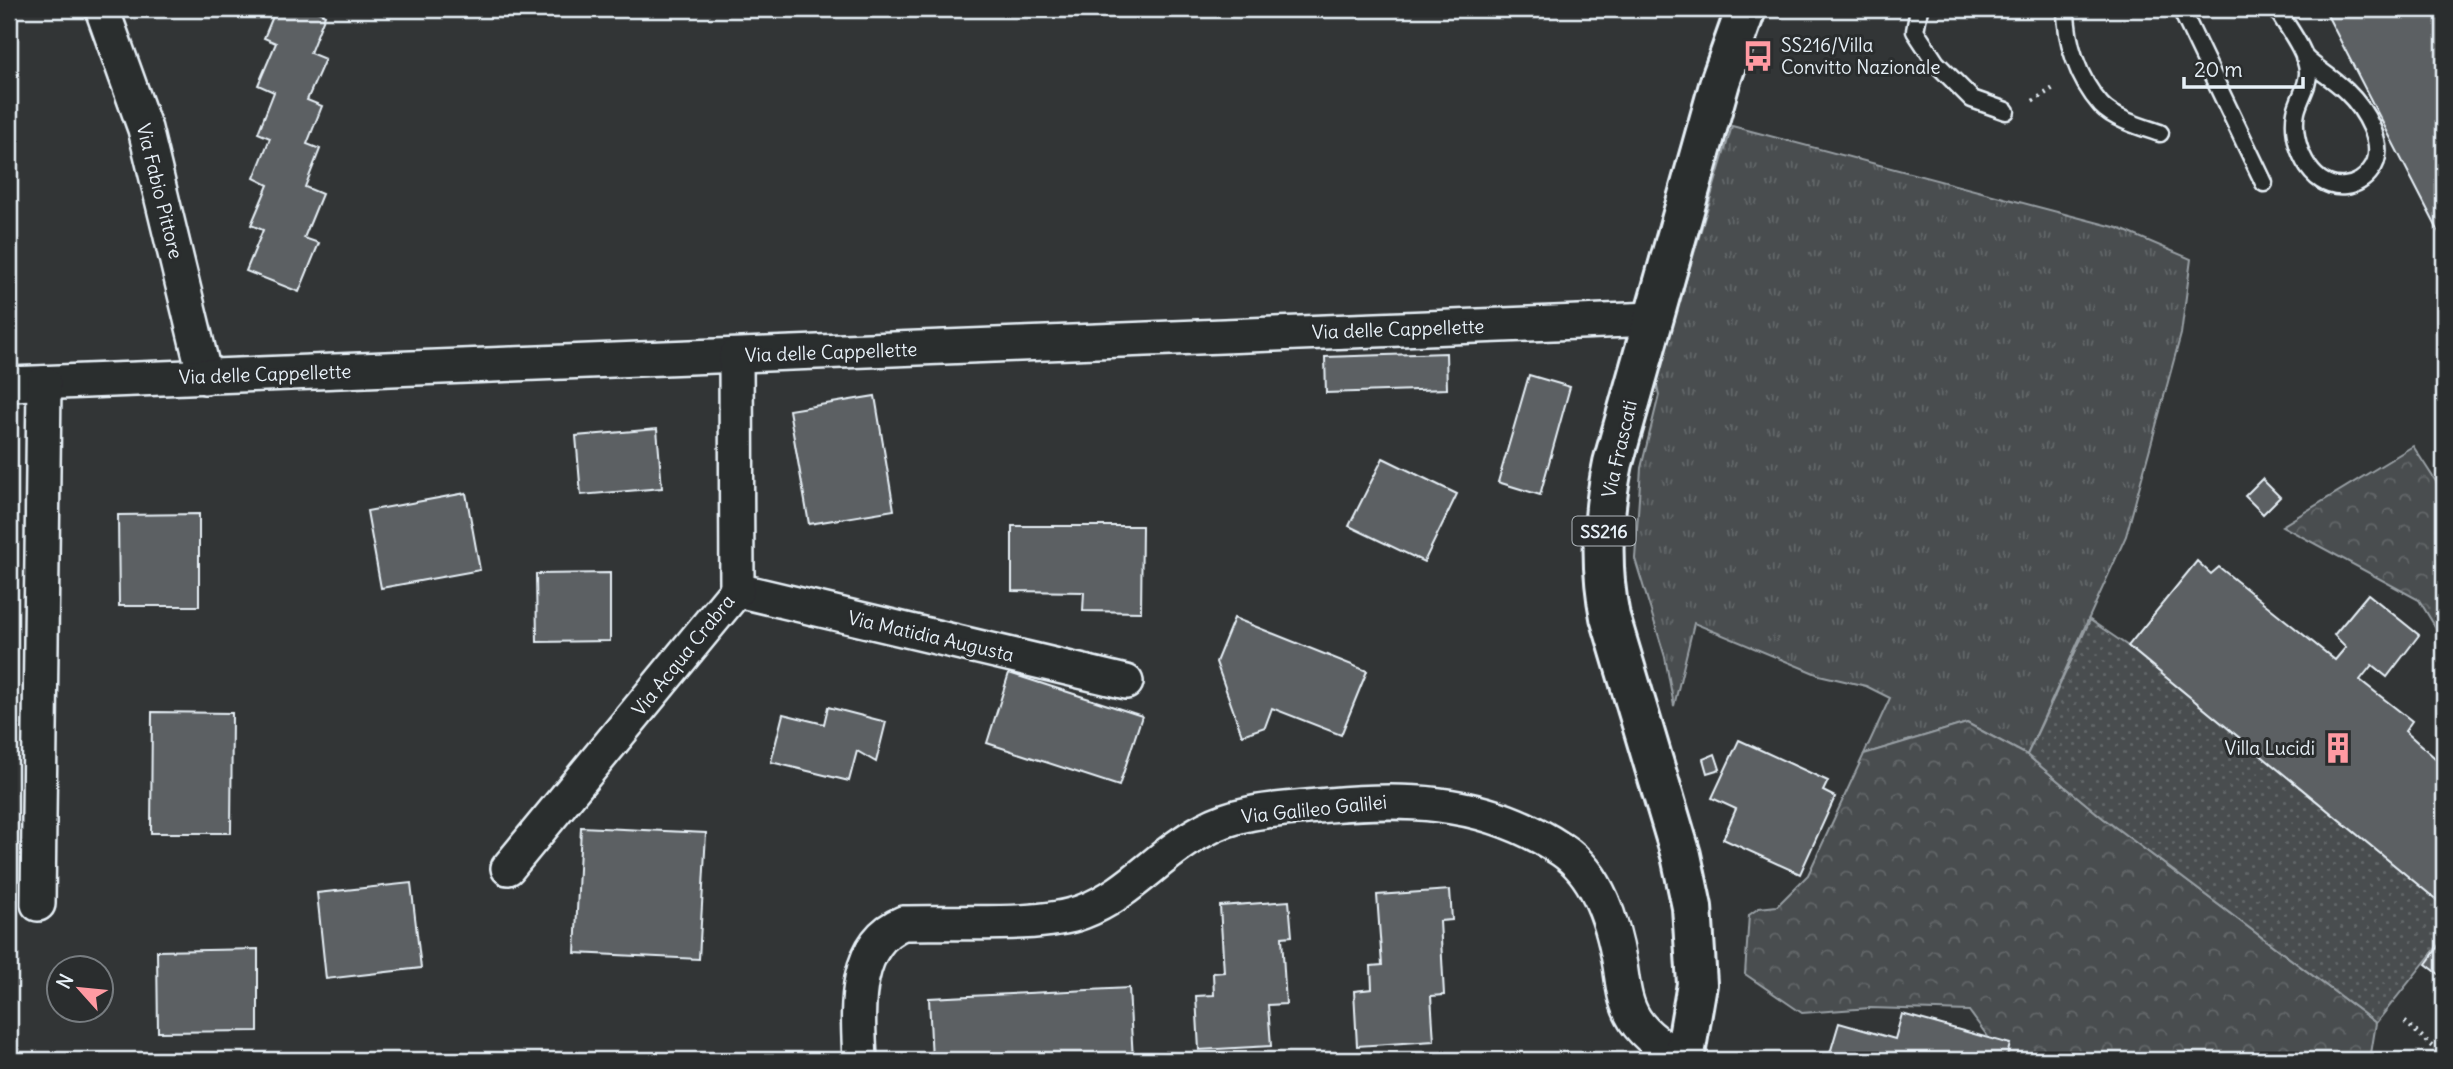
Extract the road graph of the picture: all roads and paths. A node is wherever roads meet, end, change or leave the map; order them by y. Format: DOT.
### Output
graph roads {
  1 [pos="102,9"];
  2 [pos="1746,9"];
  3 [pos="1919,9"];
  4 [pos="2066,9"];
  5 [pos="2181,9"];
  6 [pos="2277,9"];
  7 [pos="2304,57"];
  8 [pos="2052,89"];
  9 [pos="2029,104"];
  10 [pos="2006,111"];
  11 [pos="2160,133"];
  12 [pos="2264,183"];
  13 [pos="1654,319"];
  14 [pos="736,356"];
  15 [pos="205,377"];
  16 [pos="44,383"];
  17 [pos="9,384"];
  18 [pos="737,590"];
  19 [pos="1126,682"];
  20 [pos="508,868"];
  21 [pos="37,904"];
  22 [pos="2405,1022"];
  23 [pos="2444,1056"];
  24 [pos="860,1060"];
  25 [pos="1684,1060"];
  1 -- 15 [label="street, Via Fabio Pittore"];
  2 -- 13 [label="main road, Via Frascati / SS216"];
  3 -- 10 [label="lane"];
  4 -- 11 [label="lane"];
  5 -- 12 [label="lane"];
  6 -- 7 [label="lane"];
  7 -- 7 [label="lane"];
  8 -- 9 [label="path"];
  13 -- 14 [label="street, Via delle Cappellette"];
  13 -- 25 [label="main road, Via Frascati / SS216"];
  14 -- 15 [label="street, Via delle Cappellette"];
  14 -- 18 [label="street, Via Acqua Crabra"];
  15 -- 16 [label="street, Via delle Cappellette"];
  16 -- 17 [label="street, Via delle Cappellette"];
  16 -- 21 [label="street"];
  18 -- 19 [label="street, Via Matidia Augusta"];
  18 -- 20 [label="street, Via Acqua Crabra"];
  22 -- 23 [label="path"];
  24 -- 25 [label="street, Via Galileo Galilei"];
}
